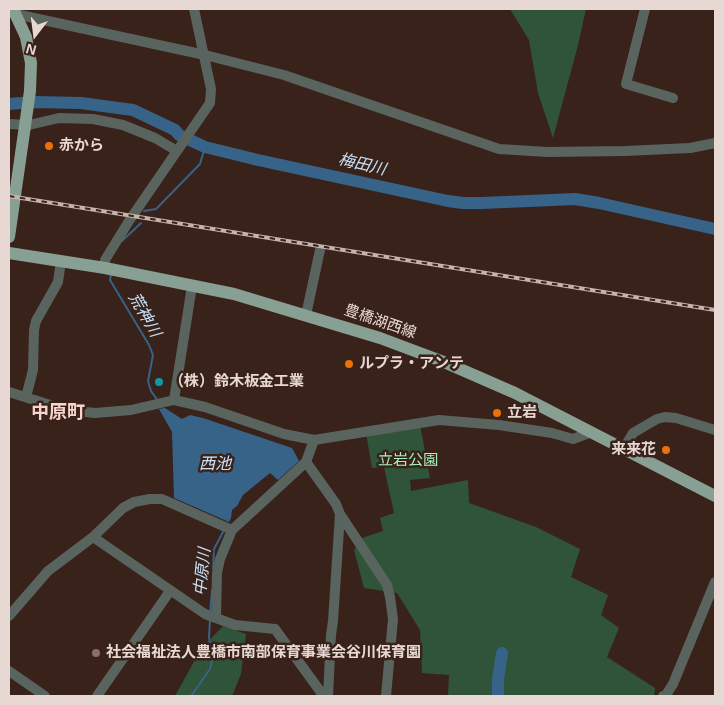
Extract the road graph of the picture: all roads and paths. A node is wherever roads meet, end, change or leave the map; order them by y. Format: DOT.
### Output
graph roads {
  1 [pos="194,9"];
  2 [pos="645,9"];
  3 [pos="13,12"];
  4 [pos="205,55"];
  5 [pos="673,98"];
  6 [pos="25,123"];
  7 [pos="9,124"];
  8 [pos="715,142"];
  9 [pos="178,149"];
  10 [pos="9,238"];
  11 [pos="320,250"];
  12 [pos="9,253"];
  13 [pos="61,261"];
  14 [pos="110,269"];
  15 [pos="192,286"];
  16 [pos="306,315"];
  17 [pos="9,392"];
  18 [pos="26,397"];
  19 [pos="165,403"];
  20 [pos="715,430"];
  21 [pos="592,432"];
  22 [pos="314,440"];
  23 [pos="624,448"];
  24 [pos="306,462"];
  25 [pos="715,496"];
  26 [pos="340,514"];
  27 [pos="228,528"];
  28 [pos="94,537"];
  29 [pos="715,582"];
  30 [pos="170,591"];
  31 [pos="9,616"];
  32 [pos="212,616"];
  33 [pos="9,671"];
  34 [pos="45,696"];
  35 [pos="96,696"];
  36 [pos="328,696"];
  37 [pos="386,696"];
  38 [pos="663,696"];
  1 -- 4 [label="street"];
  2 -- 5 [label="street"];
  3 -- 4 [label="street"];
  3 -- 6 [label="main road"];
  4 -- 8 [label="street"];
  4 -- 9 [label="street"];
  6 -- 7 [label="street"];
  6 -- 9 [label="street"];
  6 -- 10 [label="main road"];
  9 -- 14 [label="street"];
  11 -- 16 [label="street"];
  12 -- 13 [label="main road, 豊橋湖西線"];
  13 -- 14 [label="main road, 豊橋湖西線"];
  13 -- 18 [label="street"];
  14 -- 15 [label="main road, 豊橋湖西線"];
  15 -- 16 [label="main road, 豊橋湖西線"];
  15 -- 19 [label="street"];
  16 -- 21 [label="main road, 豊橋湖西線"];
  17 -- 18 [label="street"];
  18 -- 19 [label="street"];
  19 -- 22 [label="street"];
  20 -- 23 [label="street"];
  21 -- 22 [label="street"];
  21 -- 23 [label="main road, 豊橋湖西線"];
  22 -- 24 [label="street"];
  23 -- 25 [label="main road, 豊橋湖西線"];
  24 -- 26 [label="street"];
  24 -- 27 [label="street"];
  26 -- 36 [label="street"];
  26 -- 37 [label="street"];
  27 -- 28 [label="street"];
  27 -- 32 [label="street"];
  28 -- 30 [label="street"];
  28 -- 31 [label="street"];
  29 -- 38 [label="street"];
  30 -- 32 [label="street"];
  30 -- 35 [label="street"];
  32 -- 36 [label="street"];
  33 -- 34 [label="street"];
}
